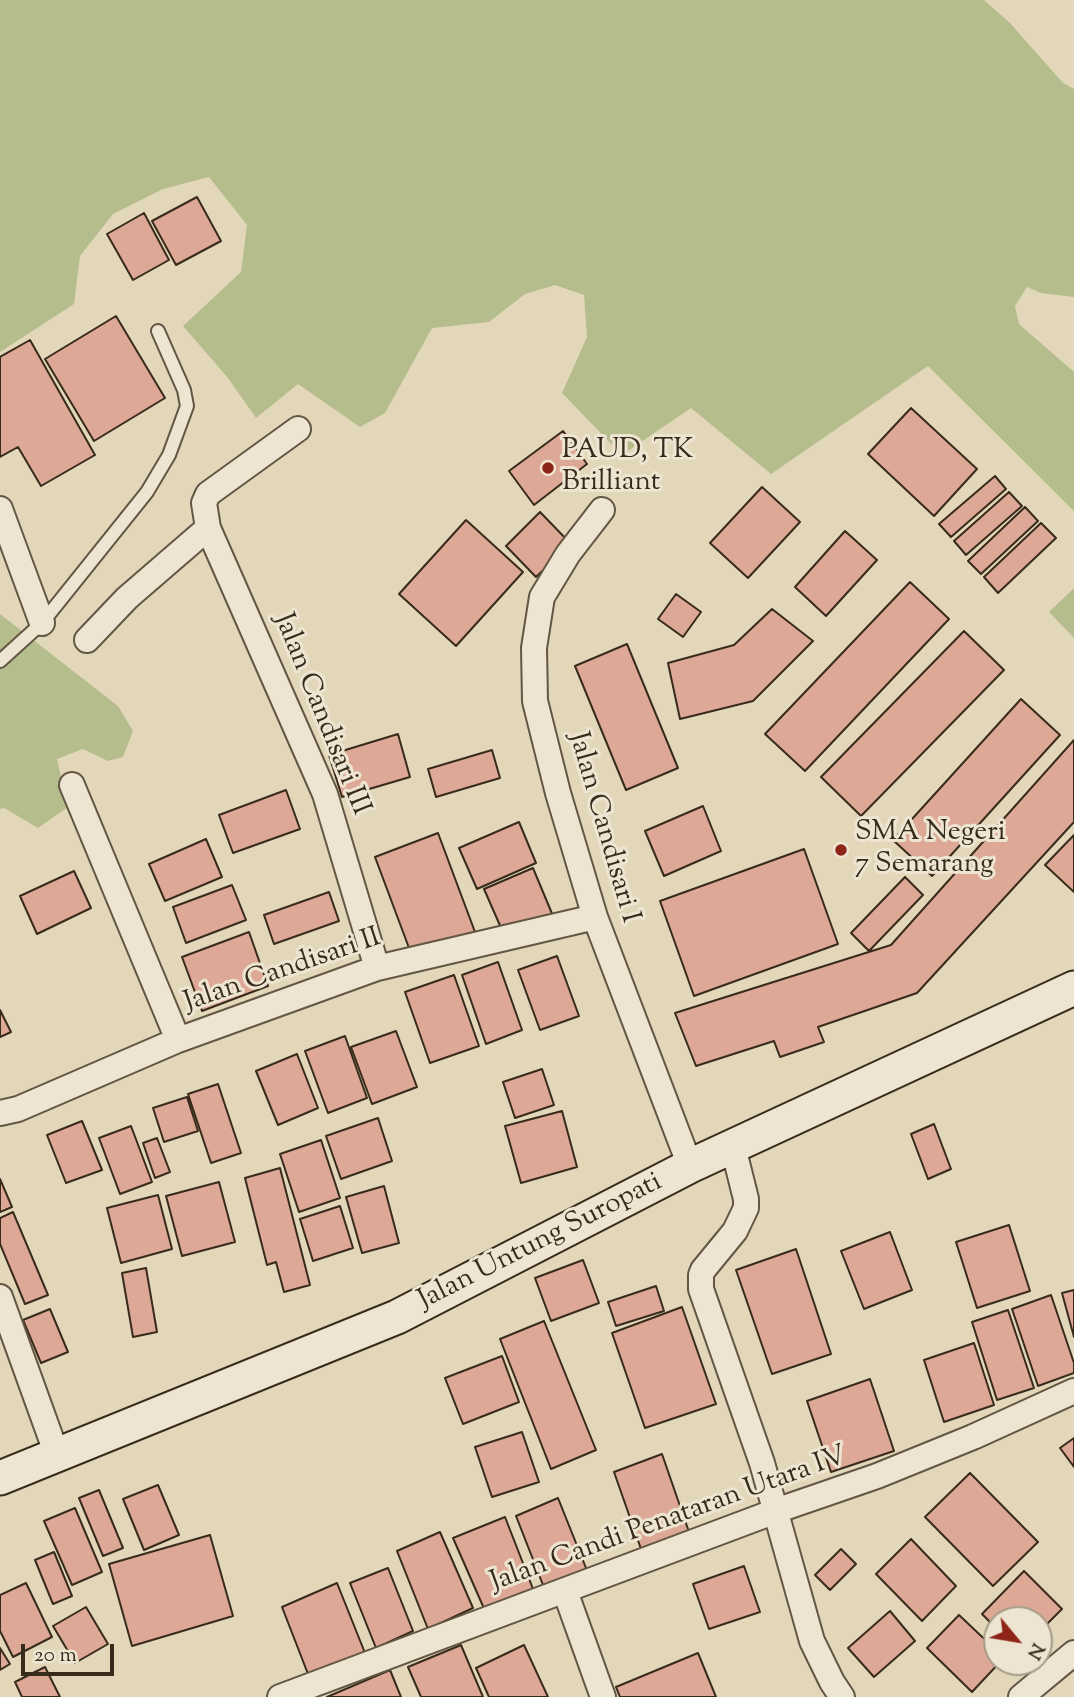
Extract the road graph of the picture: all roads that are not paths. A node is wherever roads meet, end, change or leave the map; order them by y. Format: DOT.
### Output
graph roads {
  1 [pos="158,331"];
  2 [pos="298,429"];
  3 [pos="0,509"];
  4 [pos="602,510"];
  5 [pos="208,528"];
  6 [pos="42,623"];
  7 [pos="87,640"];
  8 [pos="0,661"];
  9 [pos="72,785"];
  10 [pos="595,917"];
  11 [pos="377,968"];
  12 [pos="1074,988"];
  13 [pos="178,1040"];
  14 [pos="0,1113"];
  15 [pos="733,1147"];
  16 [pos="690,1166"];
  17 [pos="0,1297"];
  18 [pos="1074,1391"];
  19 [pos="57,1455"];
  20 [pos="0,1478"];
  21 [pos="777,1511"];
  22 [pos="565,1591"];
  23 [pos="1074,1653"];
  24 [pos="280,1697"];
  25 [pos="603,1697"];
  26 [pos="842,1697"];
  27 [pos="1021,1697"];
  1 -- 6 [label="lane"];
  2 -- 5 [label="street"];
  3 -- 6 [label="street"];
  4 -- 10 [label="street, Jalan Candisari I"];
  5 -- 7 [label="street"];
  5 -- 11 [label="street, Jalan Candisari III"];
  6 -- 8 [label="lane"];
  9 -- 13 [label="street"];
  10 -- 11 [label="street, Jalan Candisari II"];
  10 -- 16 [label="street, Jalan Candisari I"];
  11 -- 13 [label="street, Jalan Candisari II"];
  12 -- 15 [label="main road, Jalan Untung Suropati"];
  13 -- 14 [label="street, Jalan Candisari II"];
  15 -- 16 [label="main road, Jalan Untung Suropati"];
  15 -- 21 [label="street"];
  16 -- 19 [label="main road, Jalan Untung Suropati"];
  17 -- 19 [label="street"];
  18 -- 21 [label="street, Jalan Candi Penataran Utara IV"];
  19 -- 20 [label="main road, Jalan Untung Suropati"];
  21 -- 22 [label="street, Jalan Candi Penataran Utara IV"];
  21 -- 26 [label="street"];
  22 -- 24 [label="street, Jalan Candi Penataran Utara IV"];
  22 -- 25 [label="street"];
  23 -- 27 [label="street"];
}
